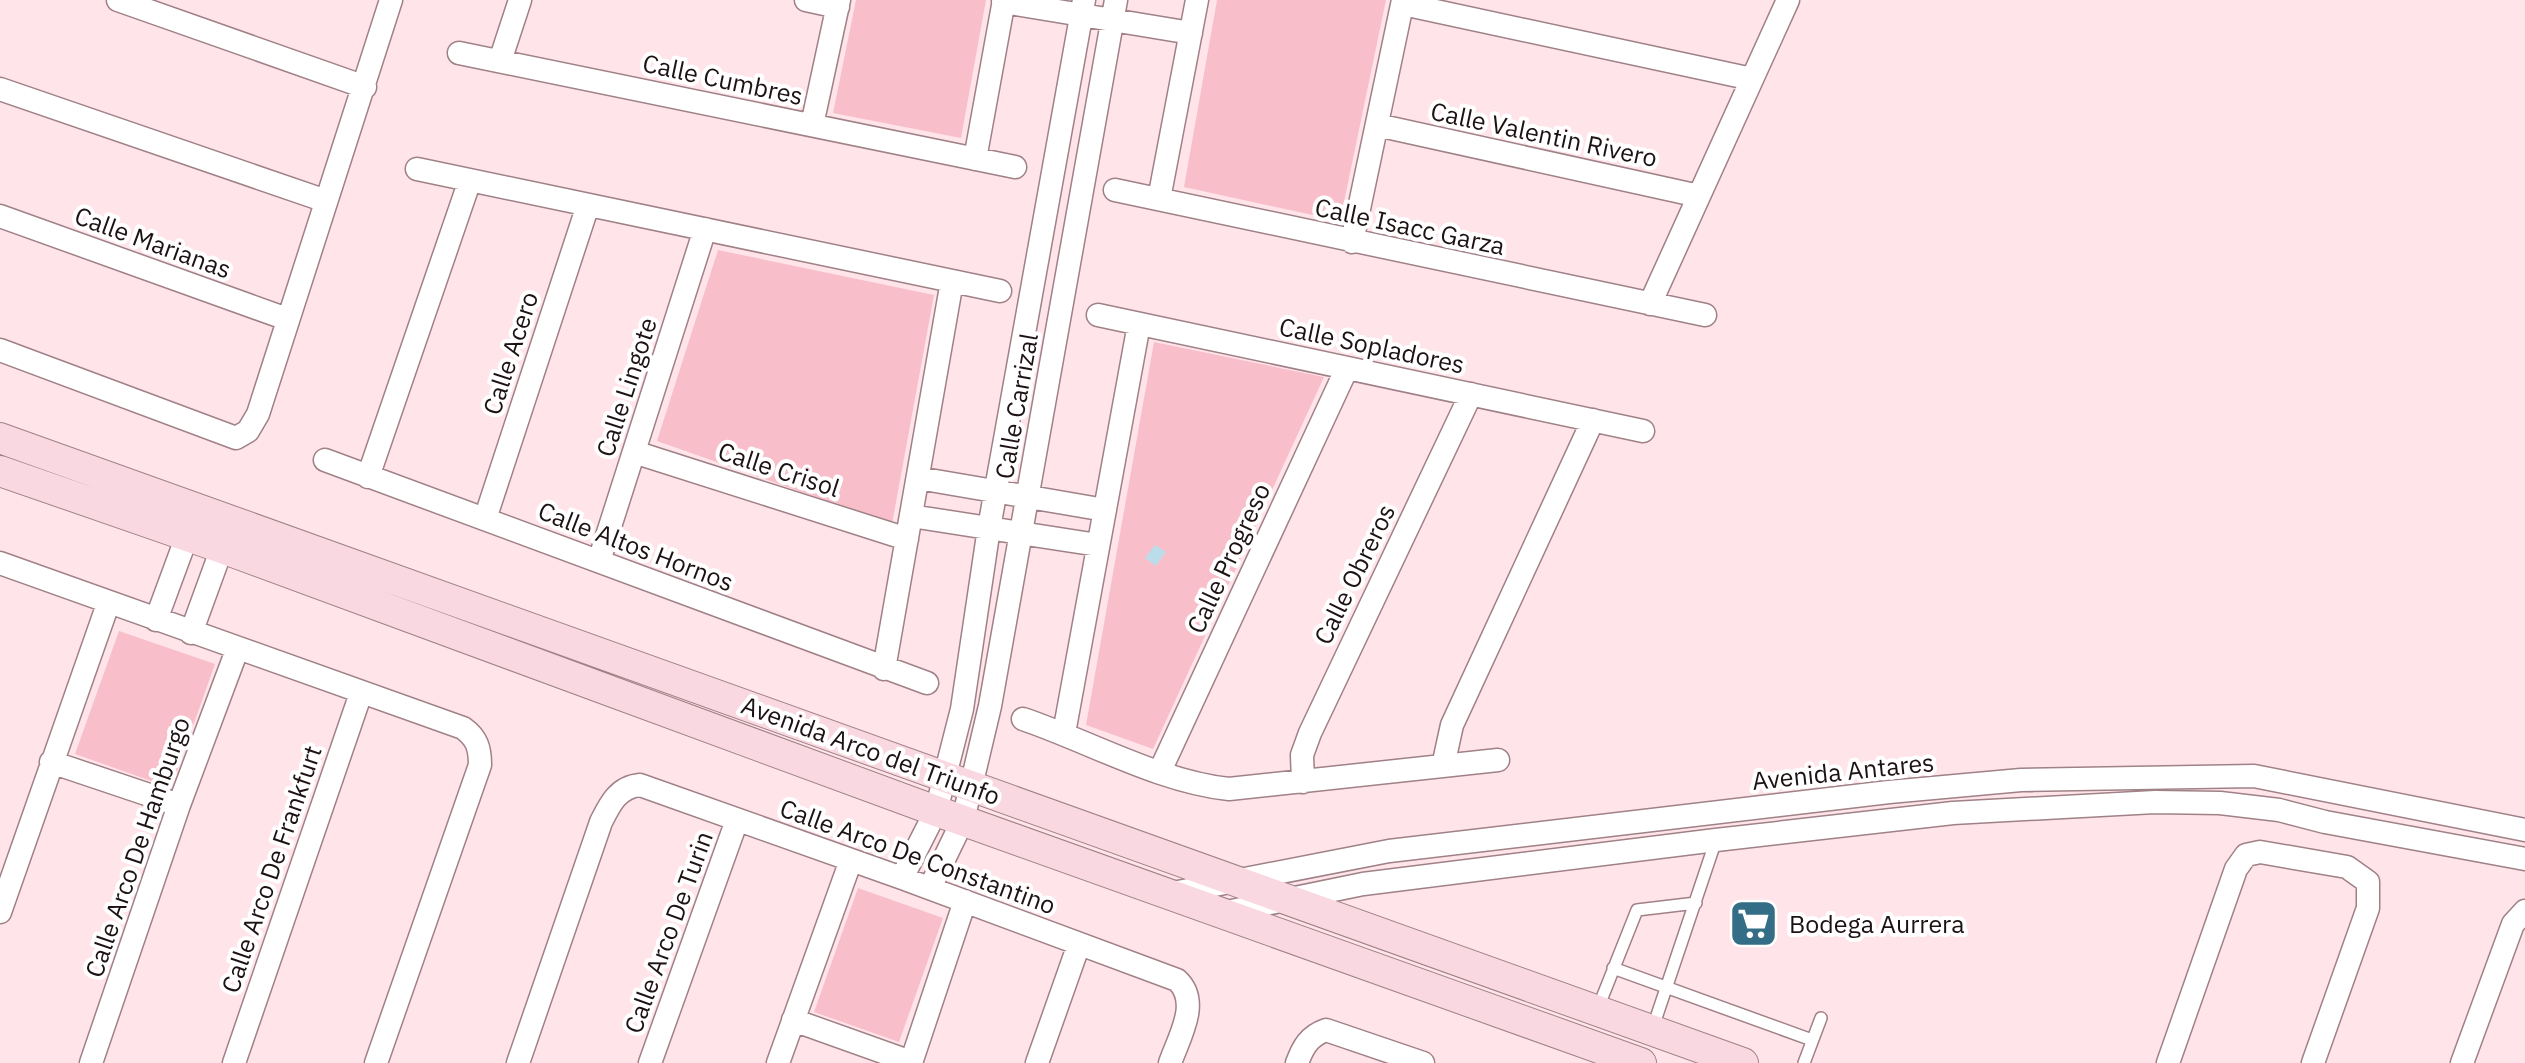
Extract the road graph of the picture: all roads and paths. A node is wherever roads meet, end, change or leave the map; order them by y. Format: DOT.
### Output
graph roads {
  1 [pos="118,0"];
  2 [pos="391,0"];
  3 [pos="520,0"];
  4 [pos="806,0"];
  5 [pos="1197,0"];
  6 [pos="1788,0"];
  7 [pos="1004,1"];
  8 [pos="1403,2"];
  9 [pos="838,3"];
  10 [pos="1083,7"];
  11 [pos="1114,10"];
  12 [pos="1191,33"];
  13 [pos="459,53"];
  14 [pos="500,61"];
  15 [pos="1752,79"];
  16 [pos="364,86"];
  17 [pos="0,89"];
  18 [pos="812,125"];
  19 [pos="1377,125"];
  20 [pos="976,159"];
  21 [pos="1014,167"];
  22 [pos="417,169"];
  23 [pos="470,180"];
  24 [pos="1115,190"];
  25 [pos="1699,196"];
  26 [pos="1159,199"];
  27 [pos="326,201"];
  28 [pos="588,205"];
  29 [pos="0,216"];
  30 [pos="705,229"];
  31 [pos="1352,242"];
  32 [pos="952,281"];
  33 [pos="1000,292"];
  34 [pos="1650,304"];
  35 [pos="1098,315"];
  36 [pos="1705,316"];
  37 [pos="287,319"];
  38 [pos="1139,324"];
  39 [pos="0,350"];
  40 [pos="1346,368"];
  41 [pos="1470,394"];
  42 [pos="1593,420"];
  43 [pos="1643,430"];
  44 [pos="0,438"];
  45 [pos="634,452"];
  46 [pos="325,460"];
  47 [pos="0,471"];
  48 [pos="368,477"];
  49 [pos="918,478"];
  50 [pos="995,492"];
  51 [pos="1027,497"];
  52 [pos="1104,510"];
  53 [pos="485,519"];
  54 [pos="909,527"];
  55 [pos="989,528"];
  56 [pos="1021,533"];
  57 [pos="187,536"];
  58 [pos="1098,545"];
  59 [pos="222,548"];
  60 [pos="600,560"];
  61 [pos="0,563"];
  62 [pos="108,604"];
  63 [pos="156,620"];
  64 [pos="192,633"];
  65 [pos="238,650"];
  66 [pos="884,669"];
  67 [pos="927,684"];
  68 [pos="362,693"];
  69 [pos="1022,719"];
  70 [pos="1064,733"];
  71 [pos="1498,760"];
  72 [pos="52,762"];
  73 [pos="1443,766"];
  74 [pos="1160,771"];
  75 [pos="959,781"];
  76 [pos="1302,782"];
  77 [pos="179,805"];
  78 [pos="949,816"];
  79 [pos="737,820"];
  80 [pos="2525,830"];
  81 [pos="1716,840"];
  82 [pos="2525,859"];
  83 [pos="851,860"];
  84 [pos="902,878"];
  85 [pos="1229,881"];
  86 [pos="930,888"];
  87 [pos="1168,894"];
  88 [pos="1281,900"];
  89 [pos="966,901"];
  90 [pos="1696,904"];
  91 [pos="0,912"];
  92 [pos="1222,913"];
  93 [pos="2521,914"];
  94 [pos="1079,944"];
  95 [pos="1613,968"];
  96 [pos="1668,987"];
  97 [pos="1597,1013"];
  98 [pos="1822,1018"];
  99 [pos="793,1020"];
  100 [pos="1651,1032"];
  101 [pos="1812,1040"];
  102 [pos="911,1062"];
  103 [pos="91,1063"];
  104 [pos="234,1063"];
  105 [pos="376,1063"];
  106 [pos="518,1063"];
  107 [pos="650,1063"];
  108 [pos="778,1063"];
  109 [pos="1037,1063"];
  110 [pos="1170,1063"];
  111 [pos="1297,1063"];
  112 [pos="1423,1063"];
  113 [pos="1641,1063"];
  114 [pos="1742,1063"];
  115 [pos="1804,1063"];
  116 [pos="2168,1063"];
  117 [pos="2313,1063"];
  118 [pos="2462,1063"];
  1 -- 16 [label="street"];
  2 -- 16 [label="street"];
  3 -- 14 [label="street"];
  4 -- 9 [label="street"];
  5 -- 12 [label="street"];
  6 -- 15 [label="street"];
  7 -- 10 [label="street"];
  7 -- 20 [label="street"];
  8 -- 15 [label="street"];
  8 -- 19 [label="street"];
  9 -- 18 [label="street"];
  10 -- 11 [label="street"];
  10 -- 50 [label="street, Calle Carrizal"];
  11 -- 12 [label="street"];
  11 -- 51 [label="street, Calle Carrizal"];
  12 -- 26 [label="street"];
  13 -- 14 [label="street, Calle Cumbres"];
  14 -- 18 [label="street, Calle Cumbres"];
  15 -- 25 [label="street"];
  16 -- 27 [label="street"];
  17 -- 27 [label="street"];
  18 -- 20 [label="street, Calle Cumbres"];
  19 -- 25 [label="street, Calle Valentin Rivero"];
  19 -- 31 [label="street"];
  20 -- 21 [label="street, Calle Cumbres"];
  22 -- 23 [label="street"];
  23 -- 28 [label="street"];
  23 -- 48 [label="street"];
  24 -- 26 [label="street, Calle Isacc Garza"];
  25 -- 34 [label="street"];
  26 -- 31 [label="street, Calle Isacc Garza"];
  27 -- 37 [label="street"];
  28 -- 30 [label="street"];
  28 -- 53 [label="street, Calle Acero"];
  29 -- 37 [label="street, Calle Marianas"];
  30 -- 32 [label="street"];
  30 -- 45 [label="street, Calle Lingote"];
  31 -- 34 [label="street, Calle Isacc Garza"];
  32 -- 33 [label="street"];
  32 -- 49 [label="street"];
  34 -- 36 [label="street, Calle Isacc Garza"];
  35 -- 38 [label="street, Calle Sopladores"];
  37 -- 39 [label="street"];
  38 -- 40 [label="street, Calle Sopladores"];
  38 -- 52 [label="street"];
  40 -- 41 [label="street, Calle Sopladores"];
  40 -- 74 [label="street, Calle Progreso"];
  41 -- 42 [label="street, Calle Sopladores"];
  41 -- 76 [label="street, Calle Obreros"];
  42 -- 43 [label="street, Calle Sopladores"];
  42 -- 73 [label="street"];
  44 -- 75 [label="street, Avenida Arco del Triunfo"];
  45 -- 54 [label="street, Calle Crisol"];
  45 -- 60 [label="street, Calle Lingote"];
  46 -- 48 [label="street, Calle Altos Hornos"];
  47 -- 57 [label="street, Avenida Arco del Triunfo"];
  48 -- 53 [label="street, Calle Altos Hornos"];
  49 -- 50 [label="street"];
  49 -- 54 [label="street"];
  50 -- 51 [label="street"];
  50 -- 55 [label="street, Calle Carrizal"];
  51 -- 52 [label="street"];
  51 -- 56 [label="street, Calle Carrizal"];
  52 -- 58 [label="street"];
  53 -- 60 [label="street, Calle Altos Hornos"];
  54 -- 55 [label="street, Calle Crisol"];
  54 -- 66 [label="street"];
  55 -- 56 [label="street, Calle Crisol"];
  55 -- 75 [label="street, Calle Carrizal"];
  56 -- 58 [label="street, Calle Crisol"];
  56 -- 75 [label="street, Calle Carrizal"];
  57 -- 59 [label="street, Avenida Arco del Triunfo"];
  57 -- 63 [label="street"];
  58 -- 70 [label="street"];
  59 -- 64 [label="street"];
  59 -- 78 [label="street, Avenida Arco del Triunfo"];
  60 -- 66 [label="street, Calle Altos Hornos"];
  61 -- 62 [label="street"];
  62 -- 63 [label="street"];
  62 -- 72 [label="street"];
  63 -- 64 [label="street"];
  64 -- 65 [label="street"];
  65 -- 68 [label="street"];
  65 -- 77 [label="street, Calle Arco De Hamburgo"];
  66 -- 67 [label="street, Calle Altos Hornos"];
  68 -- 104 [label="street, Calle Arco De Frankfurt"];
  68 -- 105 [label="street"];
  69 -- 70 [label="street"];
  70 -- 74 [label="street"];
  71 -- 73 [label="street"];
  72 -- 77 [label="street"];
  72 -- 91 [label="street"];
  73 -- 76 [label="street"];
  74 -- 76 [label="street"];
  75 -- 78 [label="street, Calle Carrizal"];
  75 -- 85 [label="street, Avenida Arco del Triunfo"];
  77 -- 103 [label="street, Calle Arco De Hamburgo"];
  78 -- 84 [label="street"];
  78 -- 86 [label="street"];
  78 -- 87 [label="street, Avenida Arco del Triunfo"];
  79 -- 83 [label="street, Calle Arco De Constantino"];
  79 -- 106 [label="street, Calle Arco De Constantino"];
  79 -- 107 [label="street, Calle Arco De Turin"];
  80 -- 85 [label="street, Avenida Antares"];
  81 -- 82 [label="street"];
  81 -- 88 [label="street"];
  81 -- 90 [label="lane"];
  83 -- 84 [label="street, Calle Arco De Constantino"];
  83 -- 99 [label="street"];
  84 -- 86 [label="street, Calle Arco De Constantino"];
  85 -- 87 [label="street, Avenida Antares"];
  85 -- 88 [label="street, Avenida Arco del Triunfo"];
  86 -- 89 [label="street, Calle Arco De Constantino"];
  87 -- 92 [label="street, Avenida Arco del Triunfo"];
  88 -- 92 [label="street"];
  88 -- 97 [label="street, Avenida Arco del Triunfo"];
  89 -- 94 [label="street, Calle Arco De Constantino"];
  89 -- 102 [label="street"];
  90 -- 95 [label="lane"];
  90 -- 96 [label="lane"];
  92 -- 113 [label="street, Avenida Arco del Triunfo"];
  93 -- 118 [label="street"];
  94 -- 109 [label="street"];
  94 -- 110 [label="street, Calle Arco De Constantino"];
  95 -- 96 [label="lane"];
  95 -- 97 [label="lane"];
  96 -- 100 [label="lane"];
  96 -- 101 [label="lane"];
  97 -- 100 [label="street, Avenida Arco del Triunfo"];
  98 -- 101 [label="lane"];
  99 -- 102 [label="street"];
  99 -- 108 [label="street"];
  100 -- 114 [label="street, Avenida Arco del Triunfo"];
  101 -- 115 [label="lane"];
  111 -- 112 [label="street"];
  116 -- 117 [label="street"];
}
